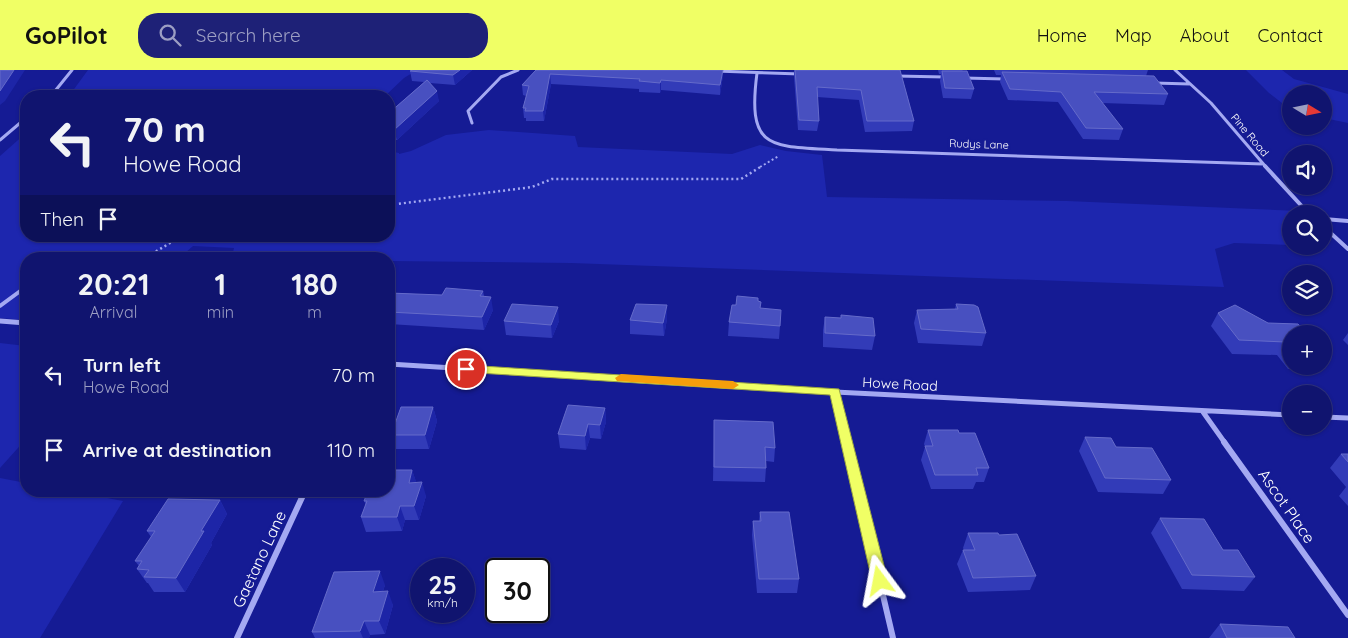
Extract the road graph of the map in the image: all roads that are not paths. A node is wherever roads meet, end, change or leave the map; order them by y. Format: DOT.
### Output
graph roads {
  1 [pos="72,70"];
  2 [pos="518,70"];
  3 [pos="1175,70"];
  4 [pos="712,71"];
  5 [pos="758,72"];
  6 [pos="803,74"];
  7 [pos="892,76"];
  8 [pos="951,77"];
  9 [pos="961,78"];
  10 [pos="1008,79"];
  11 [pos="1152,83"];
  12 [pos="1190,84"];
  13 [pos="56,90"];
  14 [pos="20,123"];
  15 [pos="472,123"];
  16 [pos="0,140"];
  17 [pos="1263,164"];
  18 [pos="1301,205"];
  19 [pos="1332,220"];
  20 [pos="1348,221"];
  21 [pos="1332,234"];
  22 [pos="1348,249"];
  23 [pos="20,291"];
  24 [pos="0,306"];
  25 [pos="0,320"];
  26 [pos="20,322"];
  27 [pos="395,364"];
  28 [pos="835,392"];
  29 [pos="1203,412"];
  30 [pos="1282,416"];
  31 [pos="1332,417"];
  32 [pos="1348,418"];
  33 [pos="302,497"];
  34 [pos="1348,616"];
  35 [pos="237,638"];
  36 [pos="893,638"];
  1 -- 13 [label="street"];
  2 -- 15 [label="street"];
  3 -- 12 [label="street, Pine Road"];
  4 -- 5 [label="street"];
  5 -- 6 [label="street"];
  5 -- 17 [label="street, Rudys Lane"];
  7 -- 8 [label="street"];
  9 -- 10 [label="street"];
  11 -- 12 [label="street"];
  12 -- 17 [label="street, Pine Road"];
  14 -- 16 [label="street"];
  17 -- 18 [label="street, Pine Road"];
  19 -- 20 [label="street"];
  21 -- 22 [label="street"];
  23 -- 24 [label="lane"];
  25 -- 26 [label="street"];
  27 -- 28 [label="street, Howe Road"];
  28 -- 29 [label="street, Howe Road"];
  28 -- 36 [label="street"];
  29 -- 30 [label="street, Howe Road"];
  29 -- 34 [label="street, Ascot Place"];
  31 -- 32 [label="street"];
  33 -- 35 [label="street, Gaetano Lane"];
}
